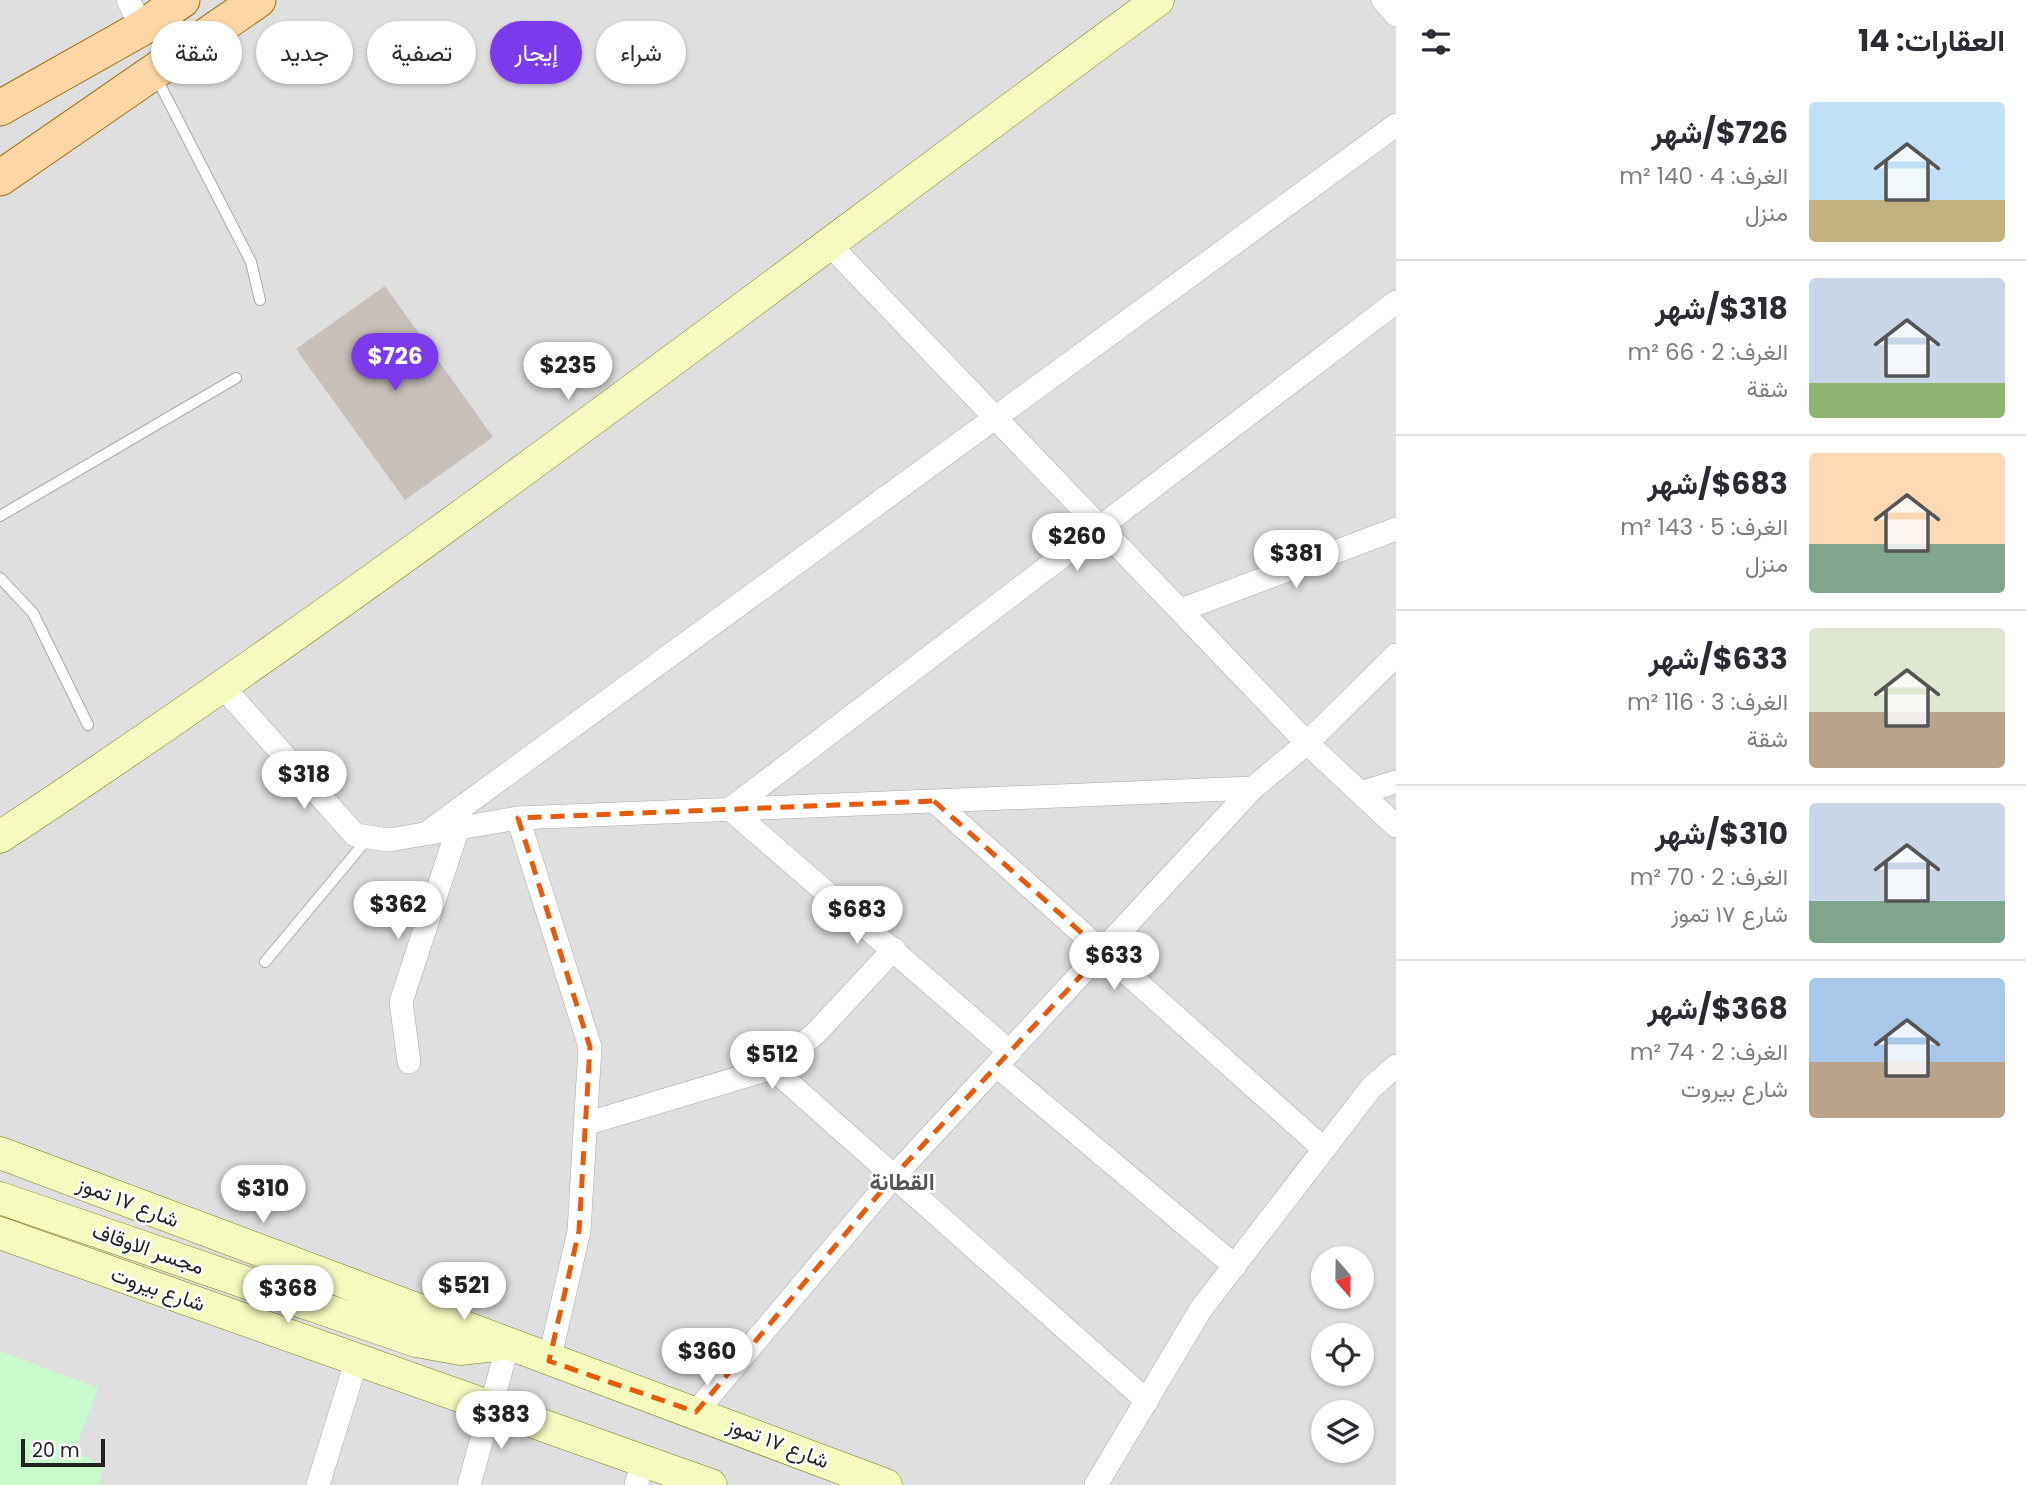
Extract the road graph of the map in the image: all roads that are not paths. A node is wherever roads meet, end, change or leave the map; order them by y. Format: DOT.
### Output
graph roads {
  1 [pos="182,0"];
  2 [pos="258,0"];
  3 [pos="1157,0"];
  4 [pos="1383,0"];
  5 [pos="135,14"];
  6 [pos="1396,15"];
  7 [pos="227,21"];
  8 [pos="151,73"];
  9 [pos="159,84"];
  10 [pos="0,108"];
  11 [pos="1396,125"];
  12 [pos="0,178"];
  13 [pos="827,242"];
  14 [pos="260,300"];
  15 [pos="1396,302"];
  16 [pos="236,377"];
  17 [pos="998,417"];
  18 [pos="0,516"];
  19 [pos="1102,526"];
  20 [pos="1396,529"];
  21 [pos="0,578"];
  22 [pos="1181,610"];
  23 [pos="1396,655"];
  24 [pos="222,686"];
  25 [pos="88,725"];
  26 [pos="1307,743"];
  27 [pos="1396,782"];
  28 [pos="1253,788"];
  29 [pos="1363,792"];
  30 [pos="934,801"];
  31 [pos="730,809"];
  32 [pos="518,818"];
  33 [pos="1396,826"];
  34 [pos="458,828"];
  35 [pos="427,833"];
  36 [pos="0,836"];
  37 [pos="369,837"];
  38 [pos="894,949"];
  39 [pos="1102,952"];
  40 [pos="265,962"];
  41 [pos="1004,1059"];
  42 [pos="409,1062"];
  43 [pos="1396,1066"];
  44 [pos="772,1068"];
  45 [pos="585,1124"];
  46 [pos="1324,1149"];
  47 [pos="0,1153"];
  48 [pos="894,1176"];
  49 [pos="0,1198"];
  50 [pos="0,1233"];
  51 [pos="1235,1266"];
  52 [pos="416,1341"];
  53 [pos="508,1345"];
  54 [pos="358,1359"];
  55 [pos="549,1361"];
  56 [pos="1147,1401"];
  57 [pos="490,1406"];
  58 [pos="696,1412"];
  59 [pos="640,1474"];
  60 [pos="318,1485"];
  61 [pos="469,1485"];
  62 [pos="711,1485"];
  63 [pos="886,1485"];
  64 [pos="1096,1485"];
  1 -- 5 [label="main road"];
  2 -- 7 [label="main road"];
  3 -- 13 [label="street"];
  4 -- 6 [label="street"];
  5 -- 10 [label="main road"];
  8 -- 12 [label="main road"];
  9 -- 14 [label="lane"];
  11 -- 17 [label="street"];
  13 -- 17 [label="street"];
  13 -- 24 [label="street"];
  15 -- 19 [label="street"];
  16 -- 18 [label="lane"];
  17 -- 19 [label="street"];
  17 -- 35 [label="street"];
  19 -- 22 [label="street"];
  19 -- 31 [label="street"];
  20 -- 22 [label="street"];
  21 -- 25 [label="lane"];
  22 -- 26 [label="street"];
  23 -- 26 [label="street"];
  24 -- 36 [label="street"];
  24 -- 37 [label="street"];
  26 -- 28 [label="street"];
  26 -- 29 [label="street"];
  27 -- 29 [label="street"];
  28 -- 30 [label="street"];
  28 -- 39 [label="street"];
  29 -- 33 [label="street"];
  30 -- 31 [label="street"];
  30 -- 39 [label="street"];
  31 -- 32 [label="street"];
  31 -- 38 [label="street"];
  32 -- 34 [label="street"];
  32 -- 45 [label="street"];
  34 -- 35 [label="street"];
  34 -- 42 [label="street"];
  35 -- 37 [label="street"];
  37 -- 40 [label="lane"];
  38 -- 41 [label="street"];
  38 -- 44 [label="street"];
  39 -- 41 [label="street"];
  39 -- 46 [label="street"];
  41 -- 48 [label="street"];
  41 -- 51 [label="street"];
  43 -- 46 [label="street"];
  44 -- 45 [label="street"];
  44 -- 48 [label="street"];
  45 -- 55 [label="street"];
  46 -- 51 [label="street"];
  47 -- 53 [label="street, شارع ١٧ تموز"];
  48 -- 56 [label="street"];
  48 -- 58 [label="street"];
  49 -- 52 [label="street, مجسر الاوقاف"];
  50 -- 54 [label="street, شارع بيروت"];
  51 -- 56 [label="street"];
  52 -- 53 [label="street, مجسر الاوقاف"];
  52 -- 57 [label="street, مجسر الاوقاف"];
  53 -- 55 [label="street, شارع ١٧ تموز"];
  53 -- 57 [label="street"];
  54 -- 57 [label="street, شارع بيروت"];
  54 -- 60 [label="street"];
  55 -- 58 [label="street, شارع ١٧ تموز"];
  56 -- 64 [label="street"];
  57 -- 59 [label="street, شارع بيروت"];
  57 -- 61 [label="street"];
  58 -- 63 [label="street, شارع ١٧ تموز"];
  59 -- 62 [label="street, شارع بيروت"];
}
